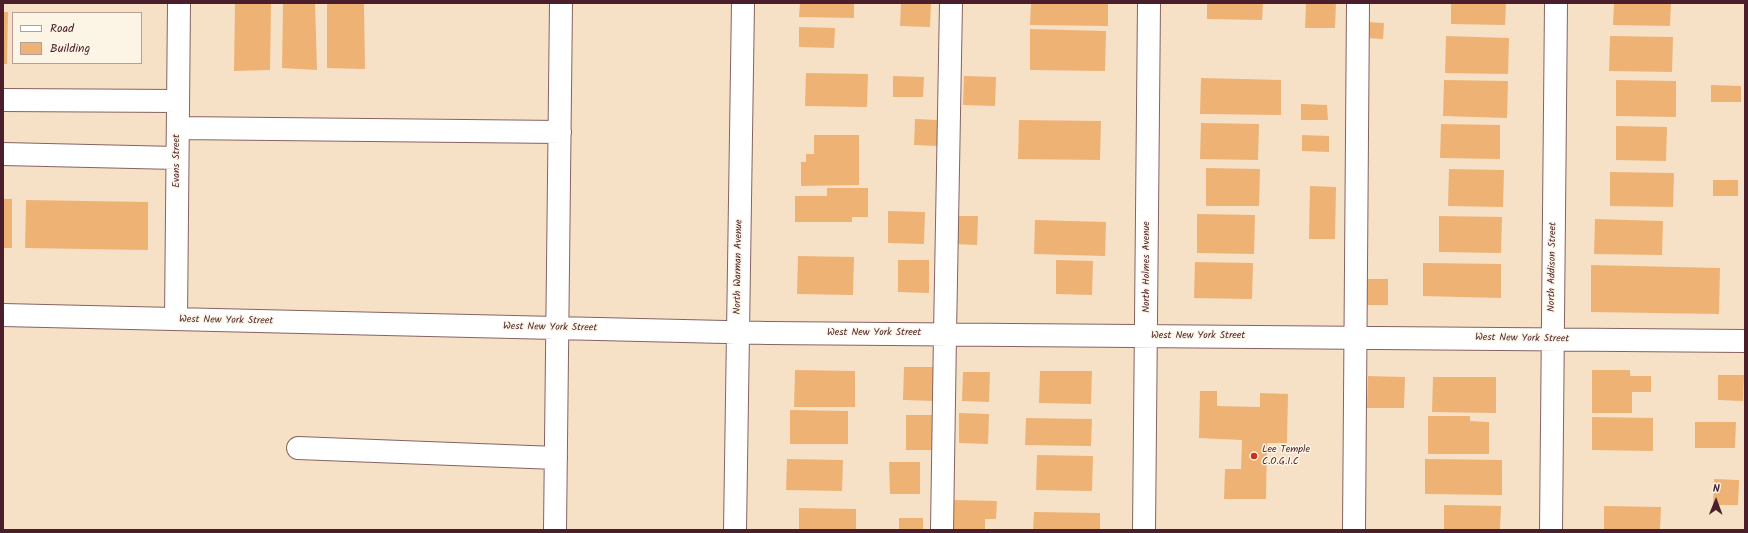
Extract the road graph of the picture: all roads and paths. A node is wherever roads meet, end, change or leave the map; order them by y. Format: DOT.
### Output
graph roads {
  1 [pos="179,3"];
  2 [pos="561,3"];
  3 [pos="743,3"];
  4 [pos="951,3"];
  5 [pos="1149,3"];
  6 [pos="1358,3"];
  7 [pos="1556,3"];
  8 [pos="3,100"];
  9 [pos="178,100"];
  10 [pos="178,128"];
  11 [pos="560,132"];
  12 [pos="3,154"];
  13 [pos="177,158"];
  14 [pos="3,316"];
  15 [pos="176,319"];
  16 [pos="558,328"];
  17 [pos="738,332"];
  18 [pos="944,334"];
  19 [pos="1146,336"];
  20 [pos="1356,338"];
  21 [pos="1553,340"];
  22 [pos="1745,341"];
  23 [pos="298,448"];
  24 [pos="556,458"];
  25 [pos="555,530"];
  26 [pos="735,530"];
  27 [pos="942,530"];
  28 [pos="1144,530"];
  29 [pos="1354,530"];
  30 [pos="1550,530"];
  1 -- 9 [label="street, Evans Street"];
  2 -- 11 [label="street"];
  3 -- 17 [label="street, North Warman Avenue"];
  4 -- 18 [label="street"];
  5 -- 19 [label="street, North Holmes Avenue"];
  6 -- 20 [label="street"];
  7 -- 21 [label="street, North Addison Street"];
  8 -- 9 [label="street"];
  9 -- 10 [label="street, Evans Street"];
  10 -- 11 [label="street"];
  10 -- 13 [label="street, Evans Street"];
  11 -- 16 [label="street"];
  12 -- 13 [label="street"];
  13 -- 15 [label="street, Evans Street"];
  14 -- 15 [label="street, West New York Street"];
  15 -- 16 [label="street, West New York Street"];
  16 -- 17 [label="street, West New York Street"];
  16 -- 24 [label="street"];
  17 -- 18 [label="street, West New York Street"];
  17 -- 26 [label="street, North Warman Avenue"];
  18 -- 19 [label="street, West New York Street"];
  18 -- 27 [label="street"];
  19 -- 20 [label="street, West New York Street"];
  19 -- 28 [label="street, North Holmes Avenue"];
  20 -- 21 [label="street, West New York Street"];
  20 -- 29 [label="street"];
  21 -- 22 [label="street, West New York Street"];
  21 -- 30 [label="street, North Addison Street"];
  23 -- 24 [label="street"];
  24 -- 25 [label="street"];
}
